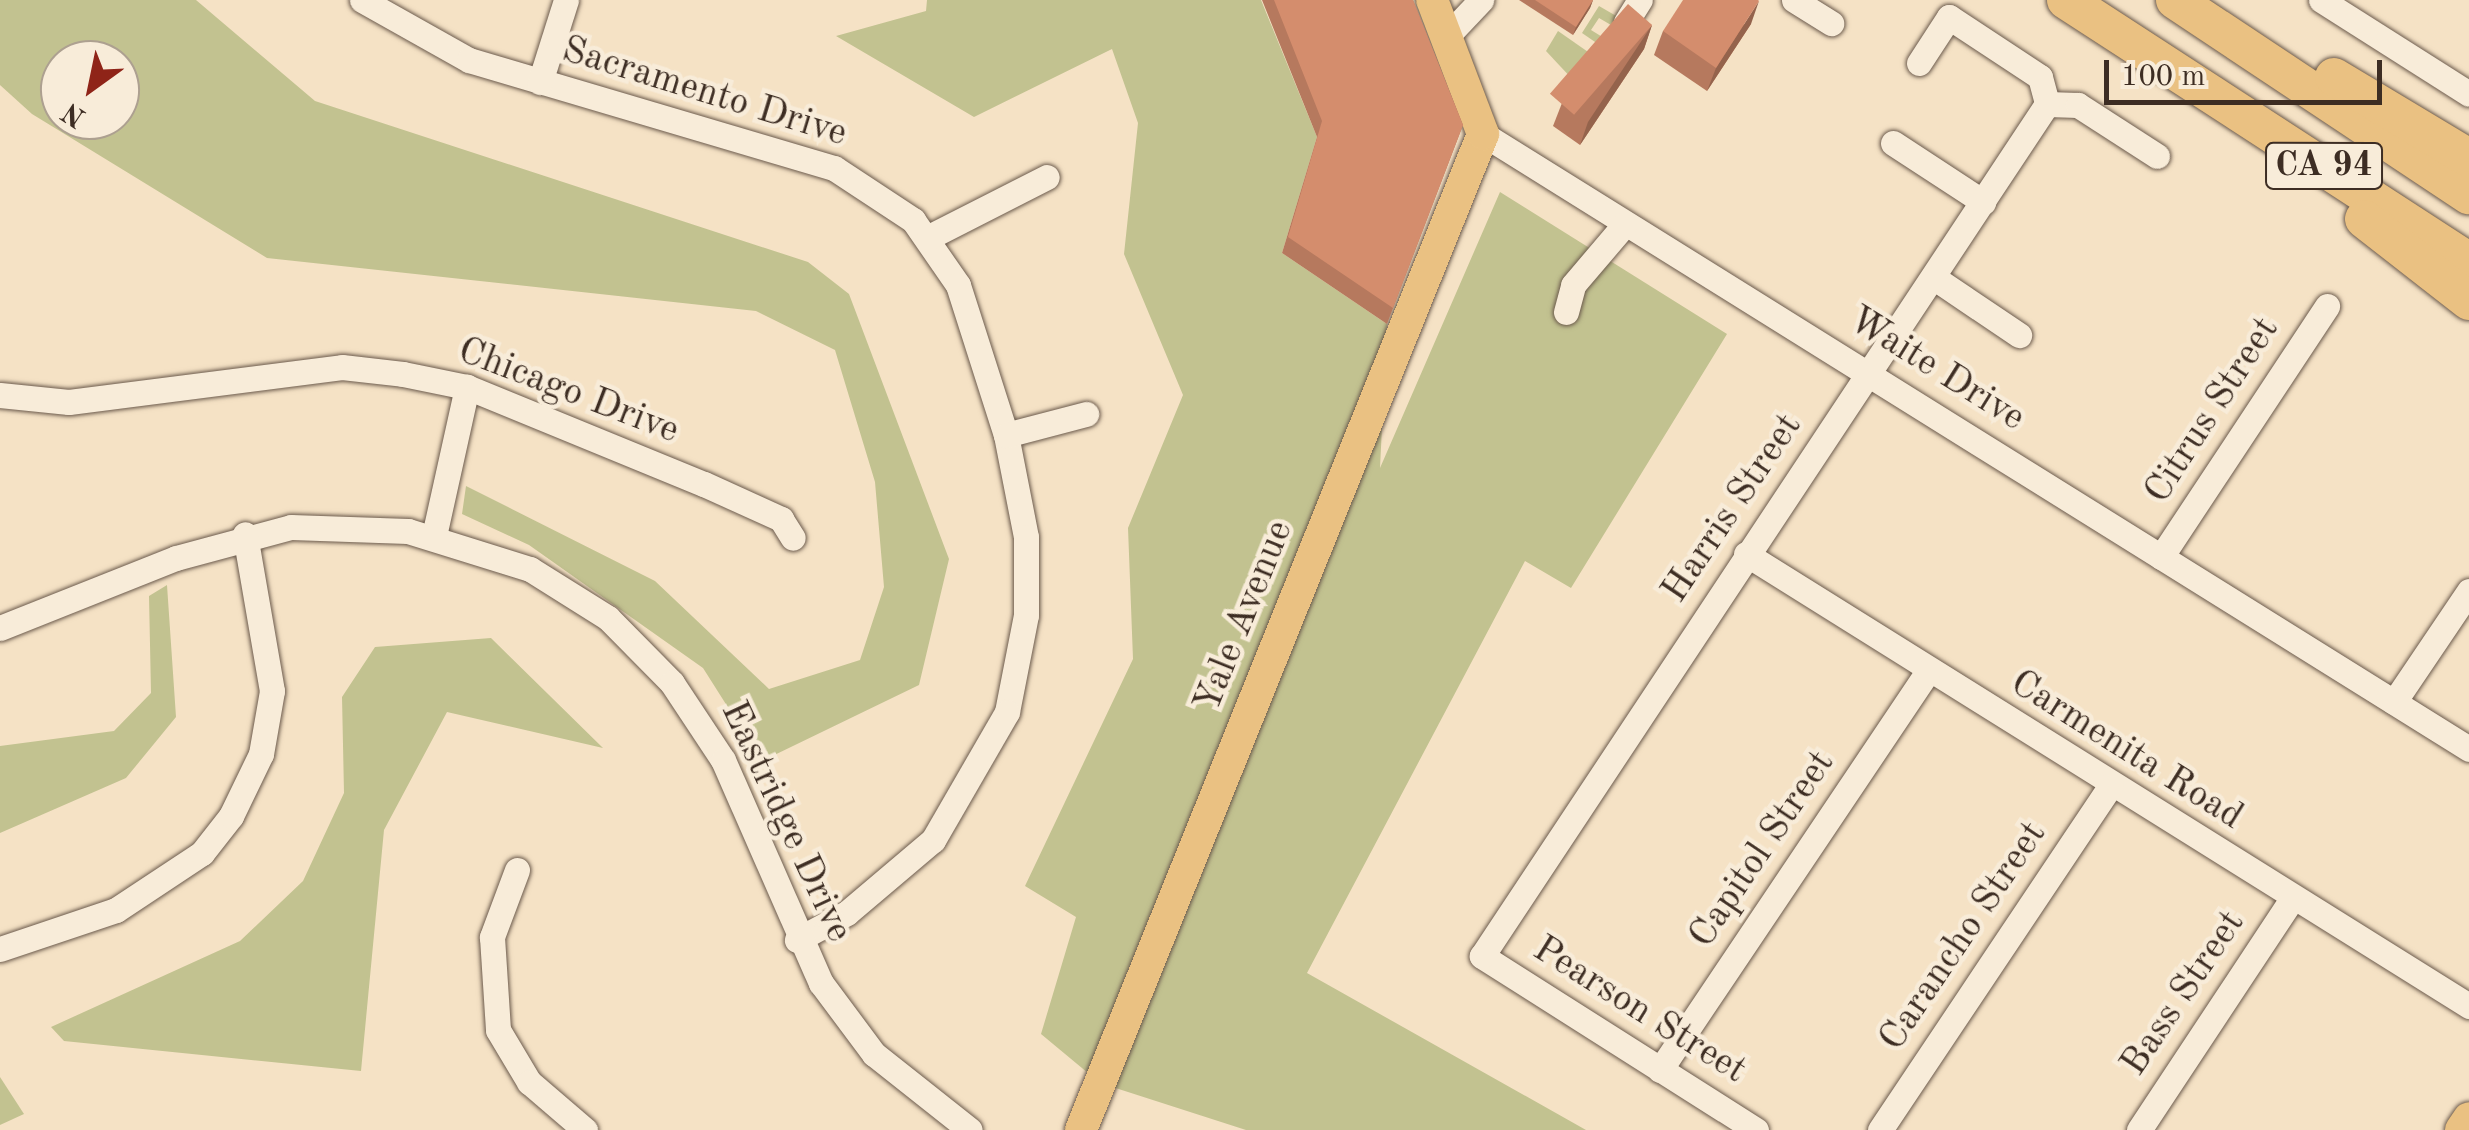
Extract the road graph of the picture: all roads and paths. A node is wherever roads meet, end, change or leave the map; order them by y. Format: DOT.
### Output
graph roads {
  1 [pos="362,0"];
  2 [pos="566,0"];
  3 [pos="1432,0"];
  4 [pos="1481,0"];
  5 [pos="1794,0"];
  6 [pos="2066,0"];
  7 [pos="2321,0"];
  8 [pos="2185,7"];
  9 [pos="1831,23"];
  10 [pos="1447,36"];
  11 [pos="1919,64"];
  12 [pos="2178,70"];
  13 [pos="540,82"];
  14 [pos="2469,94"];
  15 [pos="2047,104"];
  16 [pos="1483,134"];
  17 [pos="1893,143"];
  18 [pos="2157,156"];
  19 [pos="2469,158"];
  20 [pos="1047,177"];
  21 [pos="2469,195"];
  22 [pos="1983,202"];
  23 [pos="1625,224"];
  24 [pos="929,237"];
  25 [pos="2469,262"];
  26 [pos="1934,276"];
  27 [pos="2469,301"];
  28 [pos="2327,306"];
  29 [pos="1566,312"];
  30 [pos="2019,335"];
  31 [pos="1869,375"];
  32 [pos="467,388"];
  33 [pos="0,395"];
  34 [pos="1086,414"];
  35 [pos="1006,435"];
  36 [pos="245,534"];
  37 [pos="434,536"];
  38 [pos="793,538"];
  39 [pos="1746,554"];
  40 [pos="2161,557"];
  41 [pos="2469,591"];
  42 [pos="0,628"];
  43 [pos="1928,671"];
  44 [pos="2394,702"];
  45 [pos="2469,749"];
  46 [pos="2111,786"];
  47 [pos="517,870"];
  48 [pos="2292,899"];
  49 [pos="797,940"];
  50 [pos="0,949"];
  51 [pos="1482,956"];
  52 [pos="2469,1006"];
  53 [pos="1660,1070"];
  54 [pos="2469,1118"];
  55 [pos="585,1130"];
  56 [pos="970,1130"];
  57 [pos="1081,1130"];
  58 [pos="1756,1130"];
  59 [pos="1880,1130"];
  60 [pos="2139,1130"];
  61 [pos="2462,1130"];
  1 -- 13 [label="street, Sacramento Drive"];
  2 -- 13 [label="street"];
  3 -- 10 [label="main road"];
  4 -- 10 [label="street"];
  5 -- 9 [label="street"];
  6 -- 12 [label="highway, CA 94"];
  7 -- 14 [label="street"];
  8 -- 19 [label="highway"];
  8 -- 21 [label="highway, CA 94"];
  10 -- 16 [label="main road"];
  11 -- 15 [label="street"];
  12 -- 25 [label="highway, CA 94"];
  12 -- 27 [label="highway"];
  13 -- 24 [label="street, Sacramento Drive"];
  15 -- 18 [label="street"];
  15 -- 22 [label="street, Harris Street"];
  16 -- 23 [label="street, Waite Drive"];
  16 -- 57 [label="main road, Yale Avenue"];
  17 -- 22 [label="street"];
  20 -- 24 [label="street"];
  22 -- 26 [label="street, Harris Street"];
  23 -- 29 [label="street"];
  23 -- 31 [label="street, Waite Drive"];
  24 -- 35 [label="street, Sacramento Drive"];
  26 -- 30 [label="street"];
  26 -- 31 [label="street, Harris Street"];
  28 -- 40 [label="street, Citrus Street"];
  31 -- 39 [label="street, Harris Street"];
  31 -- 40 [label="street, Waite Drive"];
  32 -- 33 [label="street, Chicago Drive"];
  32 -- 37 [label="street"];
  32 -- 38 [label="street, Chicago Drive"];
  34 -- 35 [label="street"];
  35 -- 49 [label="street, Sacramento Drive"];
  36 -- 37 [label="street, Eastridge Drive"];
  36 -- 42 [label="street, Eastridge Drive"];
  36 -- 50 [label="street"];
  37 -- 49 [label="street, Eastridge Drive"];
  39 -- 43 [label="street, Carmenita Road"];
  39 -- 51 [label="street, Harris Street"];
  40 -- 44 [label="street, Waite Drive"];
  41 -- 44 [label="street"];
  43 -- 46 [label="street, Carmenita Road"];
  43 -- 53 [label="street, Capitol Street"];
  44 -- 45 [label="street, Waite Drive"];
  46 -- 48 [label="street, Carmenita Road"];
  46 -- 59 [label="street, Carancho Street"];
  47 -- 55 [label="street"];
  48 -- 52 [label="street, Carmenita Road"];
  48 -- 60 [label="street, Bass Street"];
  49 -- 56 [label="street, Eastridge Drive"];
  51 -- 53 [label="street, Pearson Street"];
  53 -- 58 [label="street, Pearson Street"];
  54 -- 61 [label="main road"];
}
